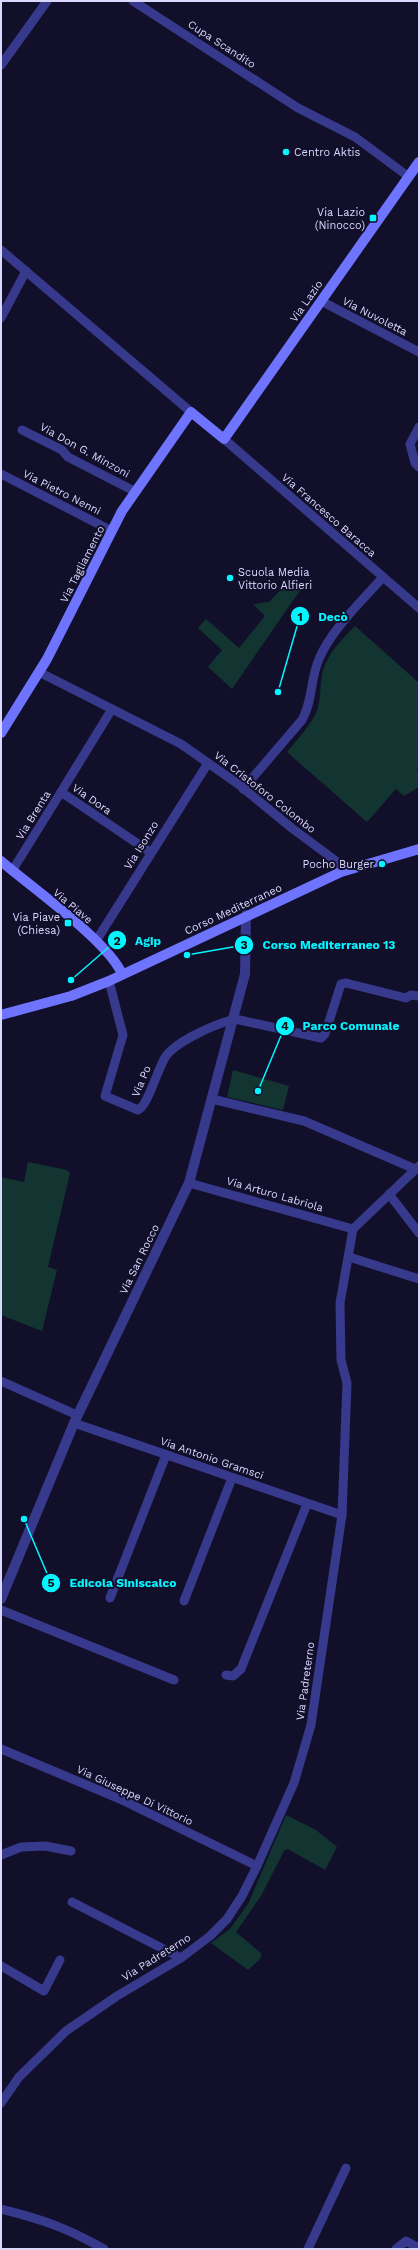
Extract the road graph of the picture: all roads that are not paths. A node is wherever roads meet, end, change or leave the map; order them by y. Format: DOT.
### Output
graph roads {
  1 [pos="47,1"];
  2 [pos="133,1"];
  3 [pos="1,65"];
  4 [pos="298,108"];
  5 [pos="415,170"];
  6 [pos="1,250"];
  7 [pos="26,271"];
  8 [pos="321,301"];
  9 [pos="1,318"];
  10 [pos="419,352"];
  11 [pos="191,412"];
  12 [pos="419,427"];
  13 [pos="22,430"];
  14 [pos="224,439"];
  15 [pos="419,467"];
  16 [pos="1,474"];
  17 [pos="136,492"];
  18 [pos="112,531"];
  19 [pos="383,577"];
  20 [pos="419,608"];
  21 [pos="39,672"];
  22 [pos="112,710"];
  23 [pos="1,733"];
  24 [pos="208,763"];
  25 [pos="243,789"];
  26 [pos="61,792"];
  27 [pos="419,849"];
  28 [pos="150,852"];
  29 [pos="1,861"];
  30 [pos="12,871"];
  31 [pos="341,872"];
  32 [pos="246,915"];
  33 [pos="96,941"];
  34 [pos="122,974"];
  35 [pos="109,981"];
  36 [pos="419,996"];
  37 [pos="1,1014"];
  38 [pos="234,1018"];
  39 [pos="212,1099"];
  40 [pos="417,1168"];
  41 [pos="189,1183"];
  42 [pos="389,1194"];
  43 [pos="354,1229"];
  44 [pos="419,1233"];
  45 [pos="349,1257"];
  46 [pos="419,1279"];
  47 [pos="1,1381"];
  48 [pos="75,1419"];
  49 [pos="166,1456"];
  50 [pos="232,1478"];
  51 [pos="307,1504"];
  52 [pos="342,1515"];
  53 [pos="110,1598"];
  54 [pos="1,1599"];
  55 [pos="184,1600"];
  56 [pos="1,1610"];
  57 [pos="226,1675"];
  58 [pos="174,1680"];
  59 [pos="1,1749"];
  60 [pos="71,1851"];
  61 [pos="1,1854"];
  62 [pos="257,1866"];
  63 [pos="72,1902"];
  64 [pos="181,1958"];
  65 [pos="60,1960"];
  66 [pos="1,1966"];
  67 [pos="1,2103"];
  68 [pos="346,2168"];
  69 [pos="1,2209"];
  70 [pos="419,2248"];
  71 [pos="104,2249"];
  72 [pos="308,2249"];
  73 [pos="396,2249"];
  1 -- 3 [label="street"];
  2 -- 4 [label="street, Cupa Scandito"];
  4 -- 5 [label="street, Via Lazio"];
  5 -- 8 [label="main road, Via Lazio"];
  6 -- 7 [label="street"];
  7 -- 9 [label="street"];
  7 -- 11 [label="street"];
  8 -- 10 [label="street, Via Nuvoletta"];
  8 -- 14 [label="main road, Via Lazio"];
  11 -- 14 [label="main road"];
  11 -- 17 [label="main road, Via Tagliamento"];
  12 -- 15 [label="street"];
  13 -- 17 [label="street, Via Don G. Minzoni"];
  14 -- 19 [label="street, Via Francesco Baracca"];
  16 -- 18 [label="street, Via Pietro Nenni"];
  17 -- 18 [label="main road, Via Tagliamento"];
  18 -- 21 [label="main road, Via Tagliamento"];
  19 -- 20 [label="street, Via Francesco Baracca"];
  19 -- 25 [label="street"];
  21 -- 22 [label="street, Via Cristoforo Colombo"];
  21 -- 23 [label="main road, Via Tagliamento"];
  22 -- 24 [label="street, Via Cristoforo Colombo"];
  22 -- 26 [label="street, Via Dora"];
  24 -- 25 [label="street, Via Cristoforo Colombo"];
  24 -- 28 [label="street, Via Isonzo"];
  25 -- 31 [label="street, Via Cristoforo Colombo"];
  26 -- 28 [label="street, Via Dora"];
  26 -- 30 [label="street, Via Brenta"];
  27 -- 31 [label="main road, Corso Mediterraneo"];
  28 -- 33 [label="street, Via Isonzo"];
  29 -- 30 [label="main road, Via Piave"];
  30 -- 33 [label="main road, Via Piave"];
  31 -- 32 [label="main road, Corso Mediterraneo"];
  32 -- 34 [label="main road, Corso Mediterraneo"];
  32 -- 38 [label="street, Via San Rocco"];
  33 -- 34 [label="main road, Via Piave"];
  34 -- 35 [label="main road, Corso Mediterraneo"];
  35 -- 37 [label="main road, Corso Mediterraneo"];
  35 -- 38 [label="street, Via Po"];
  36 -- 38 [label="street"];
  38 -- 39 [label="street, Via San Rocco"];
  39 -- 40 [label="street"];
  39 -- 41 [label="street, Via San Rocco"];
  40 -- 42 [label="street"];
  41 -- 43 [label="street, Via Arturo Labriola"];
  41 -- 48 [label="street, Via San Rocco"];
  42 -- 43 [label="street"];
  42 -- 44 [label="street"];
  43 -- 45 [label="street, Via Padreterno"];
  45 -- 46 [label="street"];
  45 -- 52 [label="street, Via Padreterno"];
  47 -- 48 [label="street, Via Antonio Gramsci"];
  48 -- 49 [label="street, Via Antonio Gramsci"];
  48 -- 54 [label="street, Via San Rocco"];
  49 -- 50 [label="street, Via Antonio Gramsci"];
  49 -- 53 [label="street"];
  50 -- 51 [label="street, Via Antonio Gramsci"];
  50 -- 55 [label="street"];
  51 -- 52 [label="street, Via Antonio Gramsci"];
  51 -- 57 [label="street"];
  52 -- 62 [label="street, Via Padreterno"];
  56 -- 58 [label="street"];
  59 -- 62 [label="street, Via Giuseppe Di Vittorio"];
  60 -- 61 [label="street"];
  62 -- 64 [label="street, Via Padreterno"];
  63 -- 64 [label="street"];
  64 -- 67 [label="street, Via Padreterno"];
  65 -- 66 [label="street"];
  68 -- 72 [label="street"];
  69 -- 71 [label="street"];
  70 -- 73 [label="street"];
}
